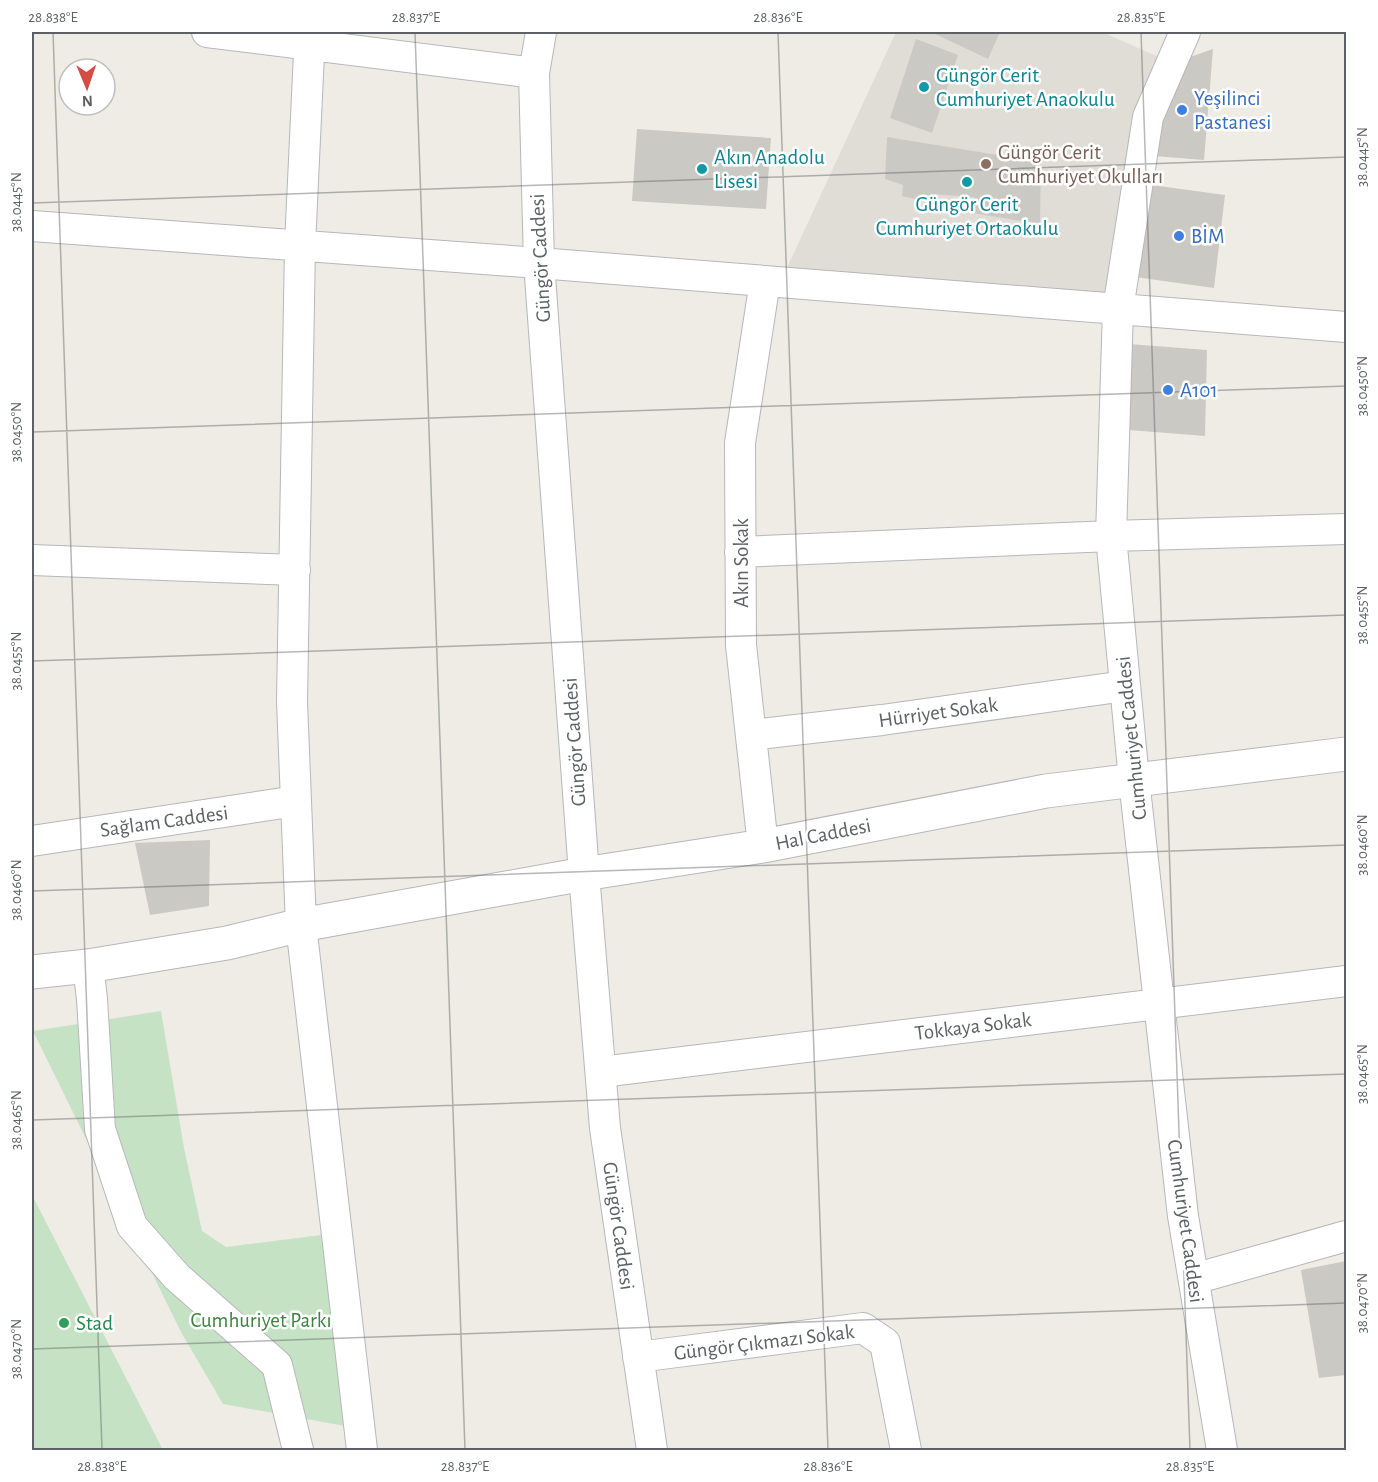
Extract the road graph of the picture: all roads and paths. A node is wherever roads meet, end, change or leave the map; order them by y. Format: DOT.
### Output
graph roads {
  1 [pos="207,32"];
  2 [pos="541,32"];
  3 [pos="1185,32"];
  4 [pos="310,38"];
  5 [pos="534,74"];
  6 [pos="32,226"];
  7 [pos="300,245"];
  8 [pos="539,263"];
  9 [pos="765,281"];
  10 [pos="1118,309"];
  11 [pos="1347,327"];
  12 [pos="1347,529"];
  13 [pos="1111,536"];
  14 [pos="741,552"];
  15 [pos="32,560"];
  16 [pos="295,570"];
  17 [pos="1125,686"];
  18 [pos="751,735"];
  19 [pos="1347,754"];
  20 [pos="1134,780"];
  21 [pos="296,801"];
  22 [pos="32,841"];
  23 [pos="764,846"];
  24 [pos="584,874"];
  25 [pos="301,925"];
  26 [pos="87,966"];
  27 [pos="32,972"];
  28 [pos="1347,981"];
  29 [pos="1159,1004"];
  30 [pos="600,1072"];
  31 [pos="1347,1236"];
  32 [pos="1194,1279"];
  33 [pos="638,1357"];
  34 [pos="298,1450"];
  35 [pos="362,1450"];
  36 [pos="652,1450"];
  37 [pos="906,1450"];
  38 [pos="1222,1450"];
  1 -- 4 [label="street"];
  2 -- 5 [label="street, Güngör Caddesi"];
  3 -- 10 [label="street, Cumhuriyet Caddesi"];
  4 -- 5 [label="street"];
  4 -- 7 [label="street"];
  5 -- 8 [label="street, Güngör Caddesi"];
  6 -- 7 [label="street"];
  7 -- 8 [label="street"];
  7 -- 16 [label="street"];
  8 -- 9 [label="street"];
  8 -- 24 [label="street, Güngör Caddesi"];
  9 -- 10 [label="street"];
  9 -- 14 [label="street, Akın Sokak"];
  10 -- 11 [label="street"];
  10 -- 13 [label="street, Cumhuriyet Caddesi"];
  12 -- 13 [label="street"];
  13 -- 14 [label="street"];
  13 -- 17 [label="street, Cumhuriyet Caddesi"];
  14 -- 18 [label="street, Akın Sokak"];
  15 -- 16 [label="street"];
  16 -- 21 [label="street"];
  17 -- 18 [label="street, Hürriyet Sokak"];
  17 -- 20 [label="street, Cumhuriyet Caddesi"];
  18 -- 23 [label="street, Akın Sokak"];
  19 -- 20 [label="street, Hal Caddesi"];
  20 -- 23 [label="street, Hal Caddesi"];
  20 -- 29 [label="street, Cumhuriyet Caddesi"];
  21 -- 22 [label="street, Sağlam Caddesi"];
  21 -- 25 [label="street"];
  23 -- 24 [label="street, Hal Caddesi"];
  24 -- 25 [label="street, Hal Caddesi"];
  24 -- 30 [label="street, Güngör Caddesi"];
  25 -- 26 [label="street, Hal Caddesi"];
  25 -- 35 [label="street"];
  26 -- 27 [label="street, Hal Caddesi"];
  26 -- 34 [label="street"];
  28 -- 29 [label="street, Tokkaya Sokak"];
  29 -- 30 [label="street, Tokkaya Sokak"];
  29 -- 32 [label="street, Cumhuriyet Caddesi"];
  30 -- 33 [label="street, Güngör Caddesi"];
  31 -- 32 [label="street"];
  32 -- 38 [label="street, Cumhuriyet Caddesi"];
  33 -- 36 [label="street, Güngör Caddesi"];
  33 -- 37 [label="street, Güngör Çıkmazı Sokak"];
}
